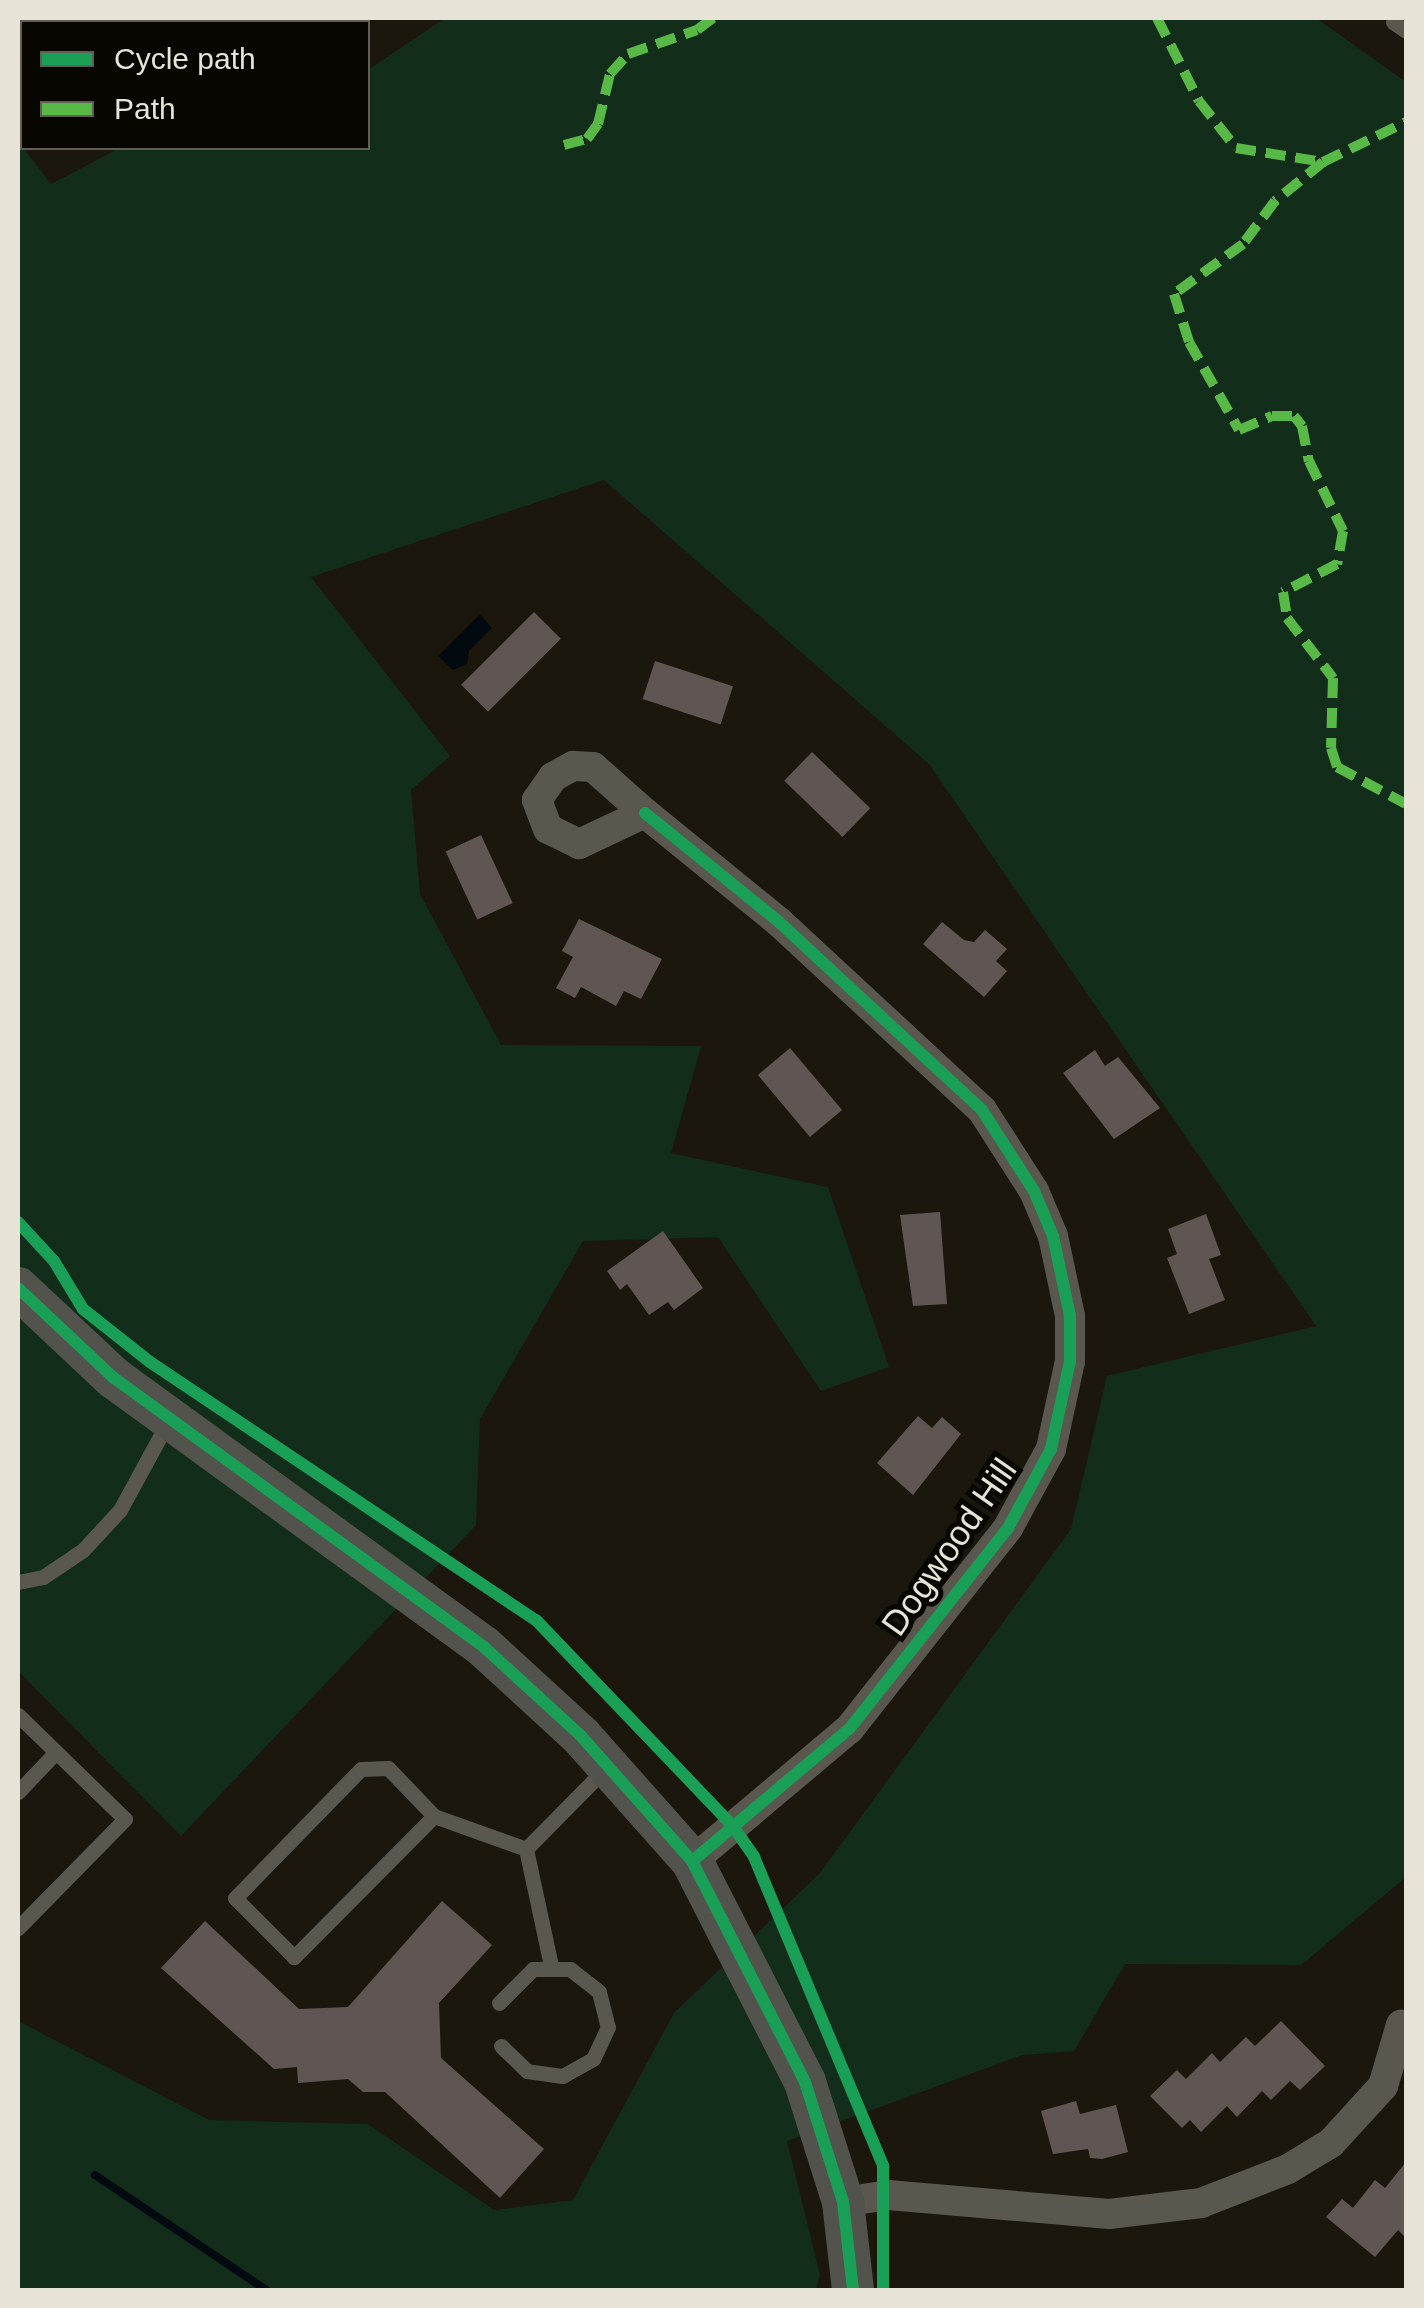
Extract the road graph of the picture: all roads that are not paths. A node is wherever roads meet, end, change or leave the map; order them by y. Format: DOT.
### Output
graph roads {
  1 [pos="645,813"];
  2 [pos="18,1288"];
  3 [pos="170,1418"];
  4 [pos="18,1582"];
  5 [pos="18,1715"];
  6 [pos="56,1752"];
  7 [pos="608,1766"];
  8 [pos="18,1792"];
  9 [pos="434,1816"];
  10 [pos="526,1849"];
  11 [pos="692,1861"];
  12 [pos="18,1928"];
  13 [pos="551,1966"];
  14 [pos="499,2002"];
  15 [pos="1400,2025"];
  16 [pos="501,2046"];
  17 [pos="842,2202"];
  18 [pos="853,2290"];
  1 -- 11 [label="street, Dogwood Hill"];
  2 -- 3 [label="street"];
  3 -- 4 [label="lane"];
  3 -- 7 [label="street"];
  5 -- 6 [label="lane"];
  6 -- 8 [label="lane"];
  6 -- 12 [label="lane"];
  7 -- 10 [label="lane"];
  7 -- 11 [label="street"];
  9 -- 9 [label="lane"];
  9 -- 10 [label="lane"];
  10 -- 13 [label="lane"];
  11 -- 17 [label="street"];
  13 -- 14 [label="lane"];
  13 -- 16 [label="lane"];
  15 -- 17 [label="street"];
  17 -- 18 [label="street"];
}
